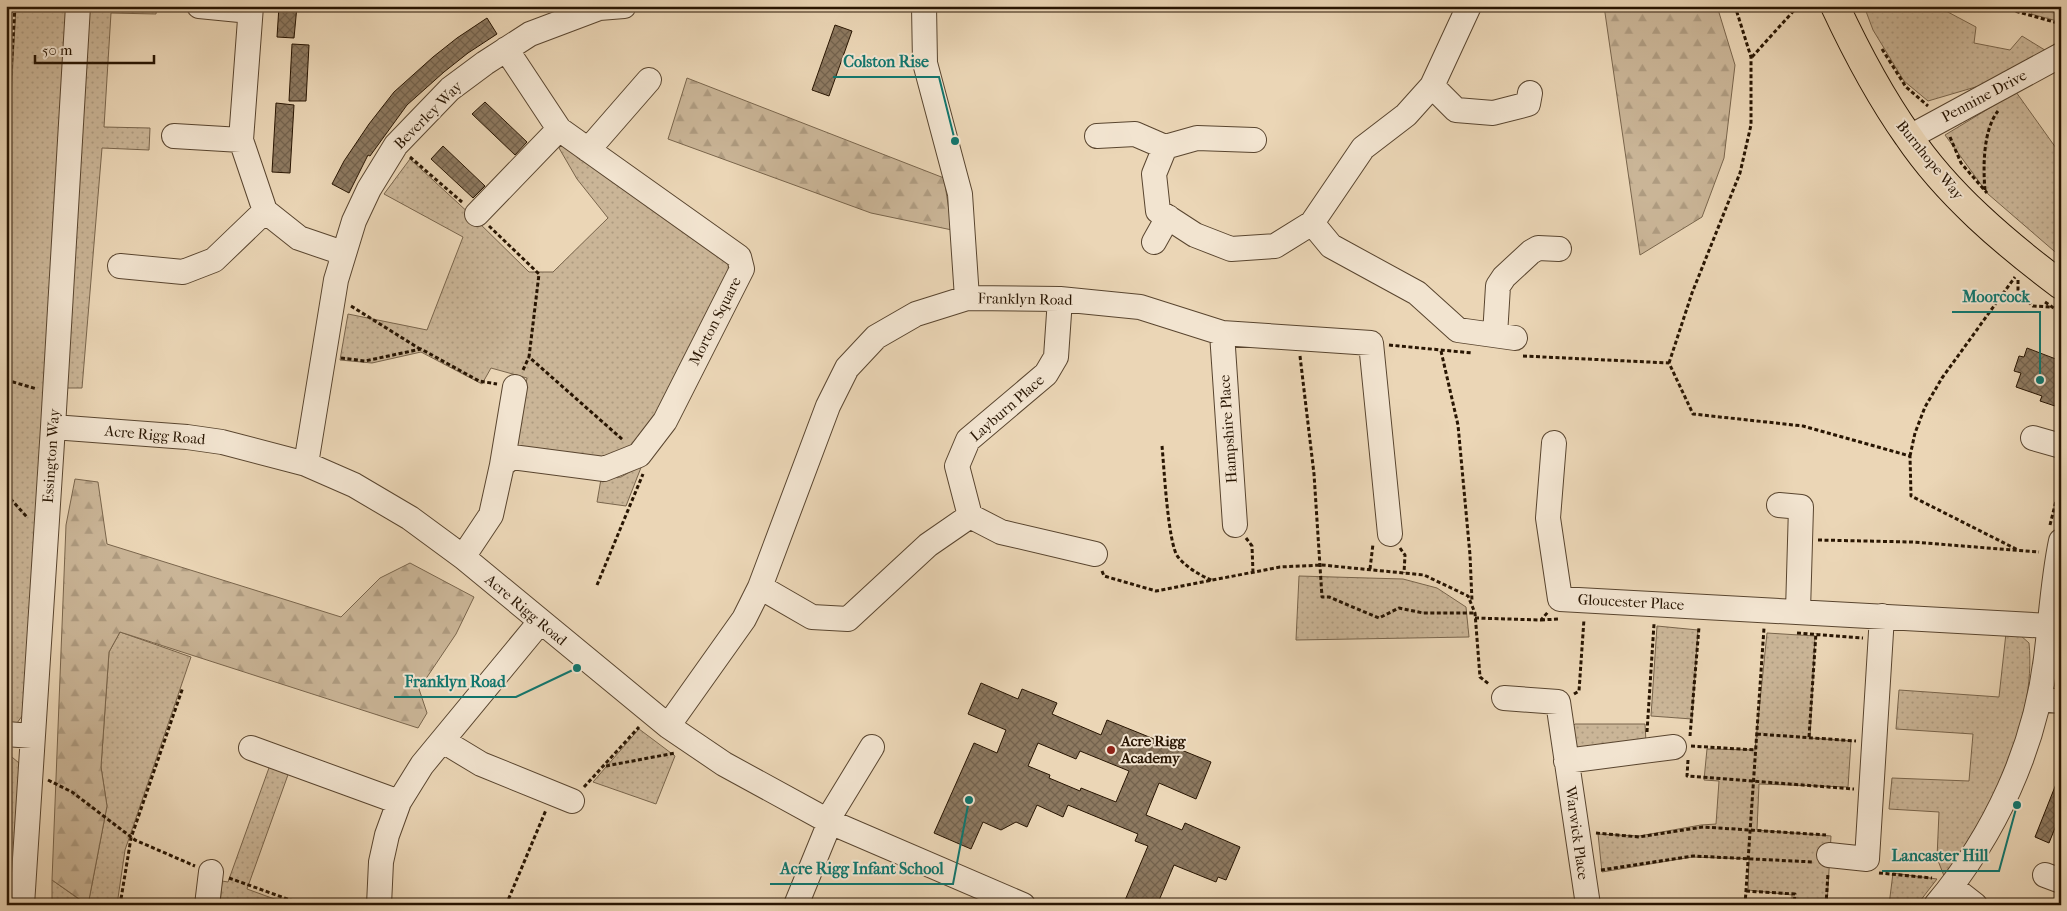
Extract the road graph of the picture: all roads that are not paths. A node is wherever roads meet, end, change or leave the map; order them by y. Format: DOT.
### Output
graph roads {
  1 [pos="78,6"];
  2 [pos="199,6"];
  3 [pos="624,6"];
  4 [pos="924,6"];
  5 [pos="1469,6"];
  6 [pos="1835,6"];
  7 [pos="599,7"];
  8 [pos="250,9"];
  9 [pos="506,49"];
  10 [pos="2061,55"];
  11 [pos="649,80"];
  12 [pos="1432,86"];
  13 [pos="1530,92"];
  14 [pos="559,129"];
  15 [pos="174,136"];
  16 [pos="1097,136"];
  17 [pos="1908,138"];
  18 [pos="241,140"];
  19 [pos="1254,140"];
  20 [pos="1165,147"];
  21 [pos="588,150"];
  22 [pos="265,211"];
  23 [pos="477,214"];
  24 [pos="1168,217"];
  25 [pos="1312,223"];
  26 [pos="1154,242"];
  27 [pos="1559,249"];
  28 [pos="343,252"];
  29 [pos="120,266"];
  30 [pos="2061,285"];
  31 [pos="967,298"];
  32 [pos="1060,299"];
  33 [pos="1222,333"];
  34 [pos="515,387"];
  35 [pos="53,427"];
  36 [pos="2033,438"];
  37 [pos="1554,443"];
  38 [pos="2061,446"];
  39 [pos="306,464"];
  40 [pos="502,465"];
  41 [pos="1779,505"];
  42 [pos="970,516"];
  43 [pos="1235,525"];
  44 [pos="1390,534"];
  45 [pos="2052,546"];
  46 [pos="1095,554"];
  47 [pos="463,557"];
  48 [pos="760,587"];
  49 [pos="1808,612"];
  50 [pos="1882,616"];
  51 [pos="540,622"];
  52 [pos="2050,626"];
  53 [pos="1504,698"];
  54 [pos="2050,700"];
  55 [pos="668,726"];
  56 [pos="6,734"];
  57 [pos="32,736"];
  58 [pos="443,741"];
  59 [pos="1682,746"];
  60 [pos="872,747"];
  61 [pos="251,748"];
  62 [pos="1566,761"];
  63 [pos="562,797"];
  64 [pos="399,802"];
  65 [pos="830,822"];
  66 [pos="1827,851"];
  67 [pos="211,872"];
  68 [pos="1952,887"];
  69 [pos="208,900"];
  70 [pos="22,905"];
  71 [pos="378,905"];
  72 [pos="796,905"];
  73 [pos="1024,905"];
  74 [pos="1588,905"];
  75 [pos="1936,905"];
  76 [pos="1975,905"];
  1 -- 35 [label="street, Essington Way"];
  2 -- 8 [label="street"];
  3 -- 7 [label="street, Beverley Way"];
  4 -- 31 [label="street"];
  5 -- 12 [label="street"];
  6 -- 17 [label="main road, Burnhope Way"];
  7 -- 9 [label="street, Beverley Way"];
  8 -- 18 [label="street"];
  9 -- 14 [label="street, Morton Square"];
  9 -- 28 [label="street, Beverley Way"];
  10 -- 17 [label="street, Pennine Drive"];
  11 -- 21 [label="street"];
  12 -- 13 [label="street"];
  12 -- 25 [label="street"];
  14 -- 21 [label="street, Morton Square"];
  14 -- 23 [label="street"];
  15 -- 18 [label="street"];
  16 -- 20 [label="street"];
  17 -- 30 [label="main road, Burnhope Way"];
  18 -- 22 [label="street"];
  19 -- 20 [label="street"];
  20 -- 24 [label="street"];
  21 -- 40 [label="street, Morton Square"];
  22 -- 28 [label="street"];
  22 -- 29 [label="street"];
  24 -- 25 [label="street"];
  24 -- 26 [label="street"];
  25 -- 27 [label="street"];
  28 -- 39 [label="street, Beverley Way"];
  31 -- 32 [label="street, Franklyn Road"];
  31 -- 48 [label="street, Franklyn Road"];
  32 -- 33 [label="street, Franklyn Road"];
  32 -- 42 [label="street, Layburn Place"];
  33 -- 43 [label="street, Hampshire Place"];
  33 -- 44 [label="street, Franklyn Road"];
  34 -- 40 [label="street"];
  35 -- 39 [label="street, Acre Rigg Road"];
  35 -- 57 [label="street, Essington Way"];
  36 -- 38 [label="street"];
  37 -- 49 [label="street, Gloucester Place"];
  39 -- 47 [label="street, Acre Rigg Road"];
  40 -- 47 [label="street"];
  41 -- 49 [label="street"];
  42 -- 46 [label="street"];
  42 -- 48 [label="street"];
  45 -- 52 [label="street"];
  47 -- 51 [label="street, Acre Rigg Road"];
  48 -- 55 [label="street, Franklyn Road"];
  49 -- 50 [label="street, Gloucester Place"];
  50 -- 52 [label="street, Gloucester Place"];
  50 -- 66 [label="street"];
  51 -- 55 [label="street, Acre Rigg Road"];
  51 -- 58 [label="street"];
  52 -- 54 [label="street"];
  53 -- 62 [label="street, Warwick Place"];
  54 -- 68 [label="street"];
  55 -- 65 [label="street, Acre Rigg Road"];
  56 -- 57 [label="street"];
  57 -- 70 [label="street, Essington Way"];
  58 -- 63 [label="street"];
  58 -- 64 [label="street"];
  59 -- 62 [label="street"];
  60 -- 65 [label="street"];
  61 -- 64 [label="street"];
  62 -- 74 [label="street, Warwick Place"];
  64 -- 71 [label="street"];
  65 -- 72 [label="street"];
  65 -- 73 [label="street, Acre Rigg Road"];
  67 -- 69 [label="street"];
  68 -- 75 [label="street"];
  68 -- 76 [label="street"];
}
